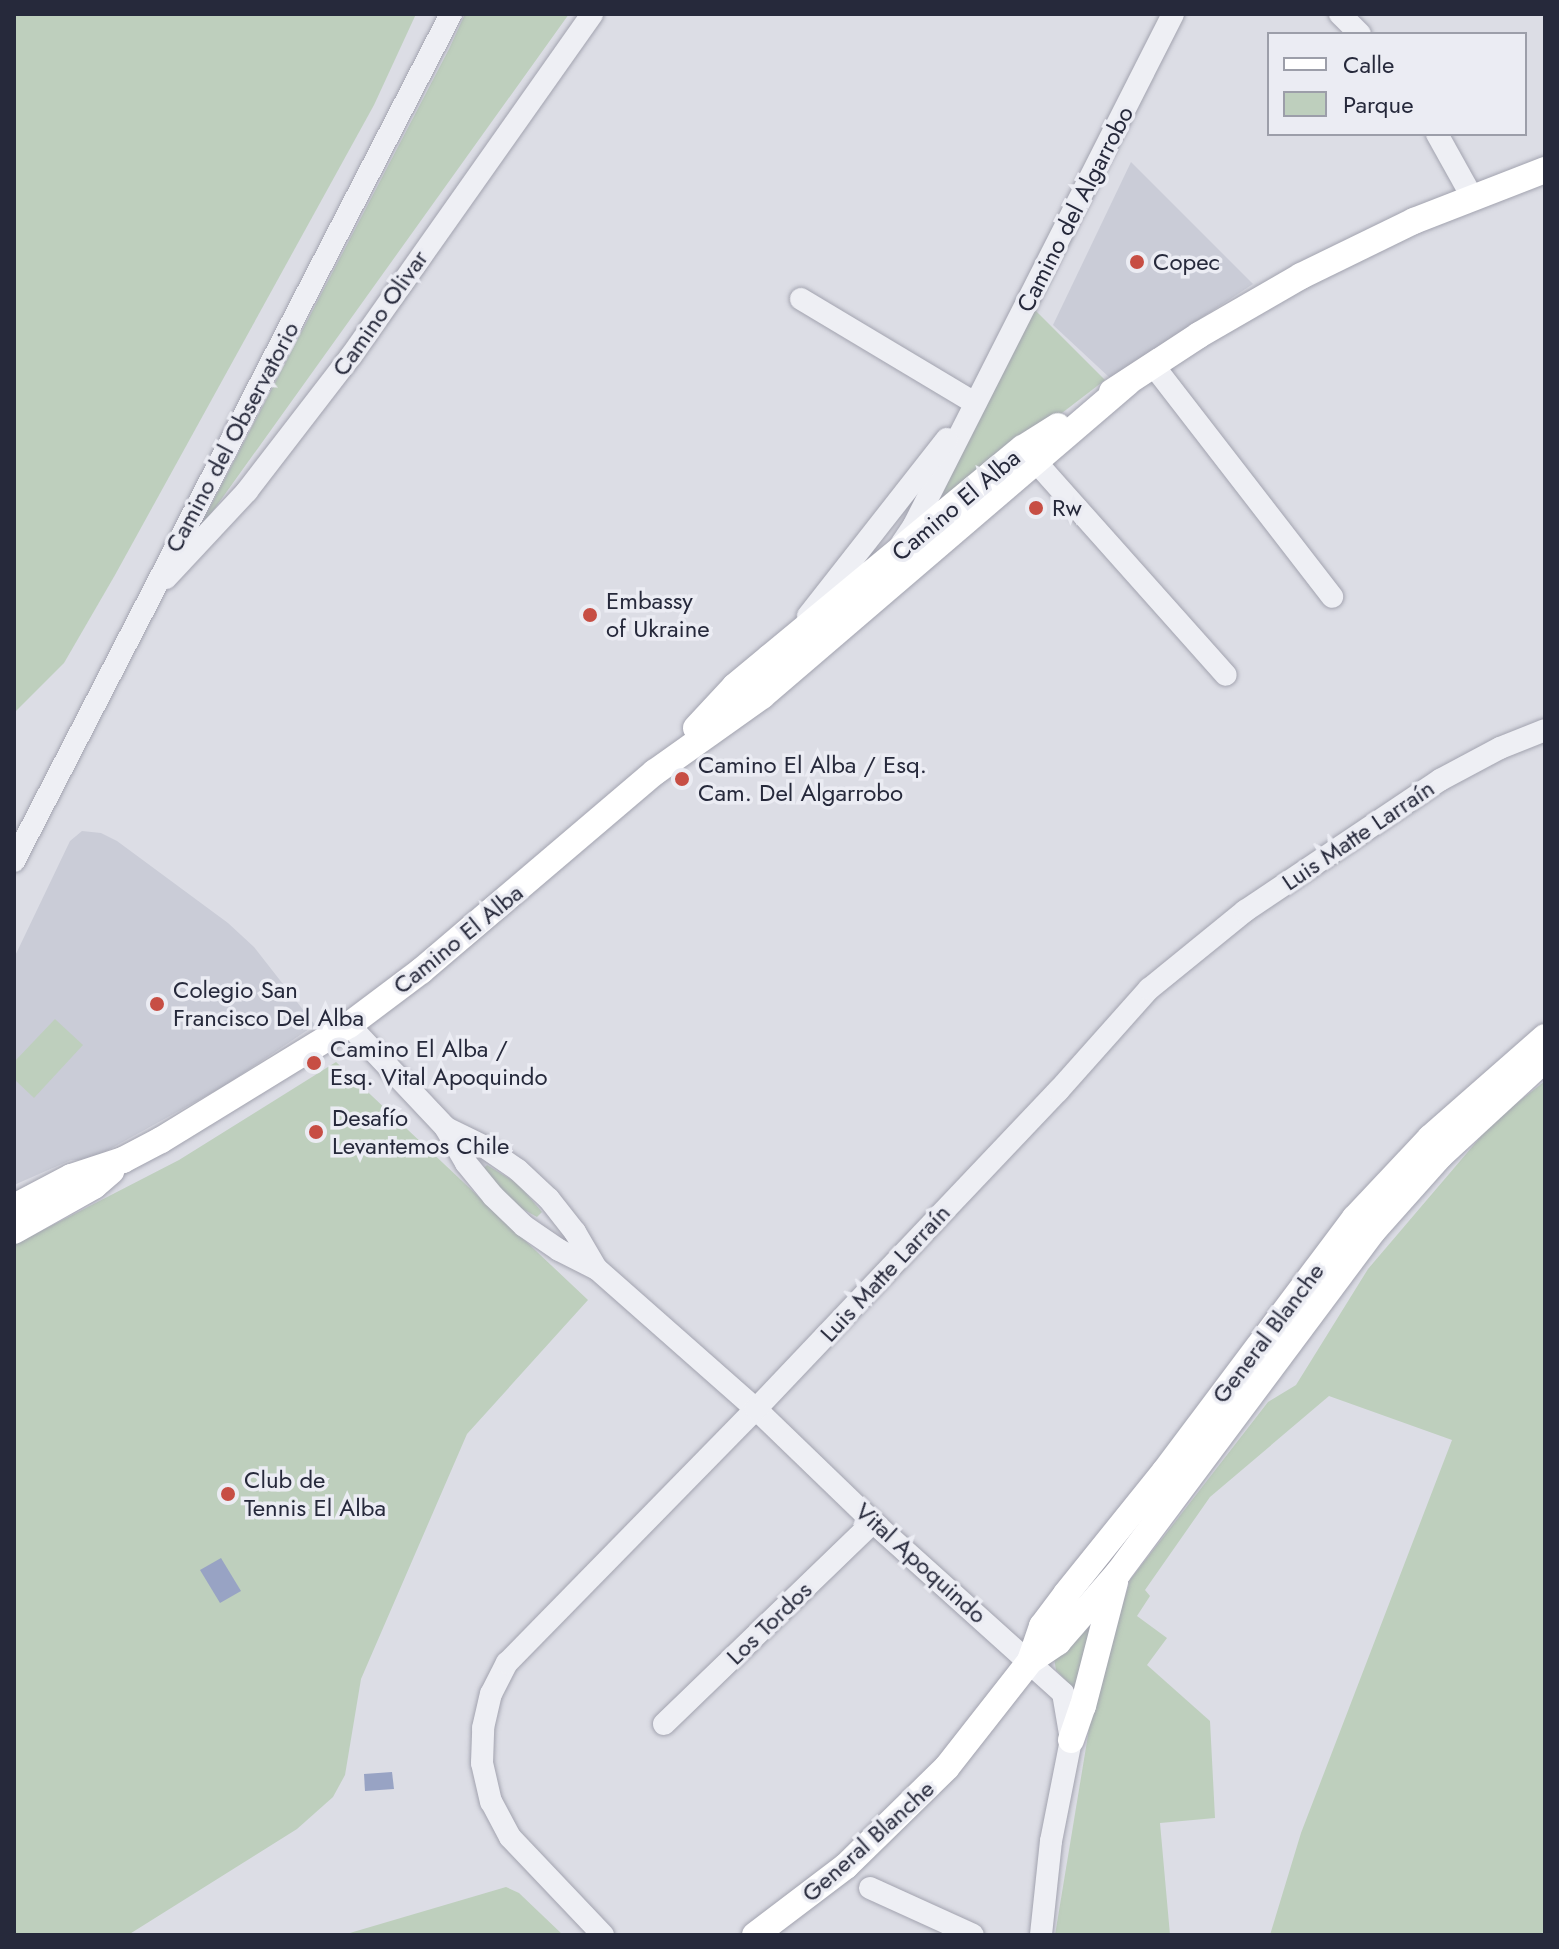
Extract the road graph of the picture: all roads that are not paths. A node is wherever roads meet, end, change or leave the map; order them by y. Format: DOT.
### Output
graph roads {
  1 [pos="451,14"];
  2 [pos="592,14"];
  3 [pos="1173,14"];
  4 [pos="1340,14"];
  5 [pos="1358,32"];
  6 [pos="1438,136"];
  7 [pos="1545,170"];
  8 [pos="1472,197"];
  9 [pos="801,299"];
  10 [pos="1153,365"];
  11 [pos="1127,383"];
  12 [pos="975,403"];
  13 [pos="1036,462"];
  14 [pos="888,562"];
  15 [pos="149,596"];
  16 [pos="1332,597"];
  17 [pos="854,616"];
  18 [pos="790,641"];
  19 [pos="1226,675"];
  20 [pos="1545,730"];
  21 [pos="655,772"];
  22 [pos="14,861"];
  23 [pos="349,1025"];
  24 [pos="1545,1037"];
  25 [pos="1545,1059"];
  26 [pos="445,1127"];
  27 [pos="123,1160"];
  28 [pos="14,1207"];
  29 [pos="14,1231"];
  30 [pos="597,1269"];
  31 [pos="756,1409"];
  32 [pos="873,1522"];
  33 [pos="1118,1573"];
  34 [pos="1030,1661"];
  35 [pos="664,1724"];
  36 [pos="1071,1740"];
  37 [pos="870,1888"];
  38 [pos="603,1935"];
  39 [pos="755,1935"];
  40 [pos="973,1935"];
  41 [pos="1041,1935"];
  1 -- 15 [label="street, Camino del Observatorio"];
  2 -- 15 [label="street, Camino Olivar"];
  3 -- 12 [label="street, Camino del Algarrobo"];
  4 -- 5 [label="street"];
  6 -- 8 [label="street"];
  7 -- 8 [label="main road, Camino El Alba"];
  8 -- 10 [label="main road, Camino El Alba"];
  9 -- 12 [label="street"];
  10 -- 11 [label="main road, Camino El Alba"];
  10 -- 16 [label="street"];
  11 -- 13 [label="main road, Camino El Alba"];
  11 -- 14 [label="main road, Camino El Alba"];
  12 -- 14 [label="street, Camino del Algarrobo"];
  12 -- 18 [label="street, Camino del Algarrobo"];
  13 -- 17 [label="main road, Camino El Alba"];
  13 -- 19 [label="street"];
  14 -- 17 [label="street, Camino del Algarrobo"];
  14 -- 18 [label="main road, Camino El Alba"];
  15 -- 22 [label="street, Camino del Observatorio"];
  17 -- 21 [label="main road, Camino El Alba"];
  18 -- 21 [label="main road, Camino El Alba"];
  20 -- 31 [label="street, Luis Matte Larraín"];
  21 -- 23 [label="main road, Camino El Alba"];
  23 -- 26 [label="street, Vital Apoquindo"];
  23 -- 27 [label="main road, Camino El Alba"];
  24 -- 34 [label="main road, General Blanche"];
  25 -- 33 [label="main road, General Blanche"];
  26 -- 30 [label="street, Vital Apoquindo"];
  26 -- 30 [label="street, Vital Apoquindo"];
  27 -- 28 [label="main road, Camino El Alba"];
  27 -- 29 [label="main road, Camino El Alba"];
  30 -- 31 [label="street, Vital Apoquindo"];
  31 -- 32 [label="street, Vital Apoquindo"];
  31 -- 38 [label="street, Luis Matte Larraín"];
  32 -- 34 [label="street, Vital Apoquindo"];
  32 -- 35 [label="street, Los Tordos"];
  33 -- 34 [label="main road, General Blanche"];
  33 -- 36 [label="main road"];
  34 -- 36 [label="street, Vital Apoquindo"];
  34 -- 39 [label="main road, General Blanche"];
  36 -- 41 [label="street, Vital Apoquindo"];
  37 -- 40 [label="street"];
}
